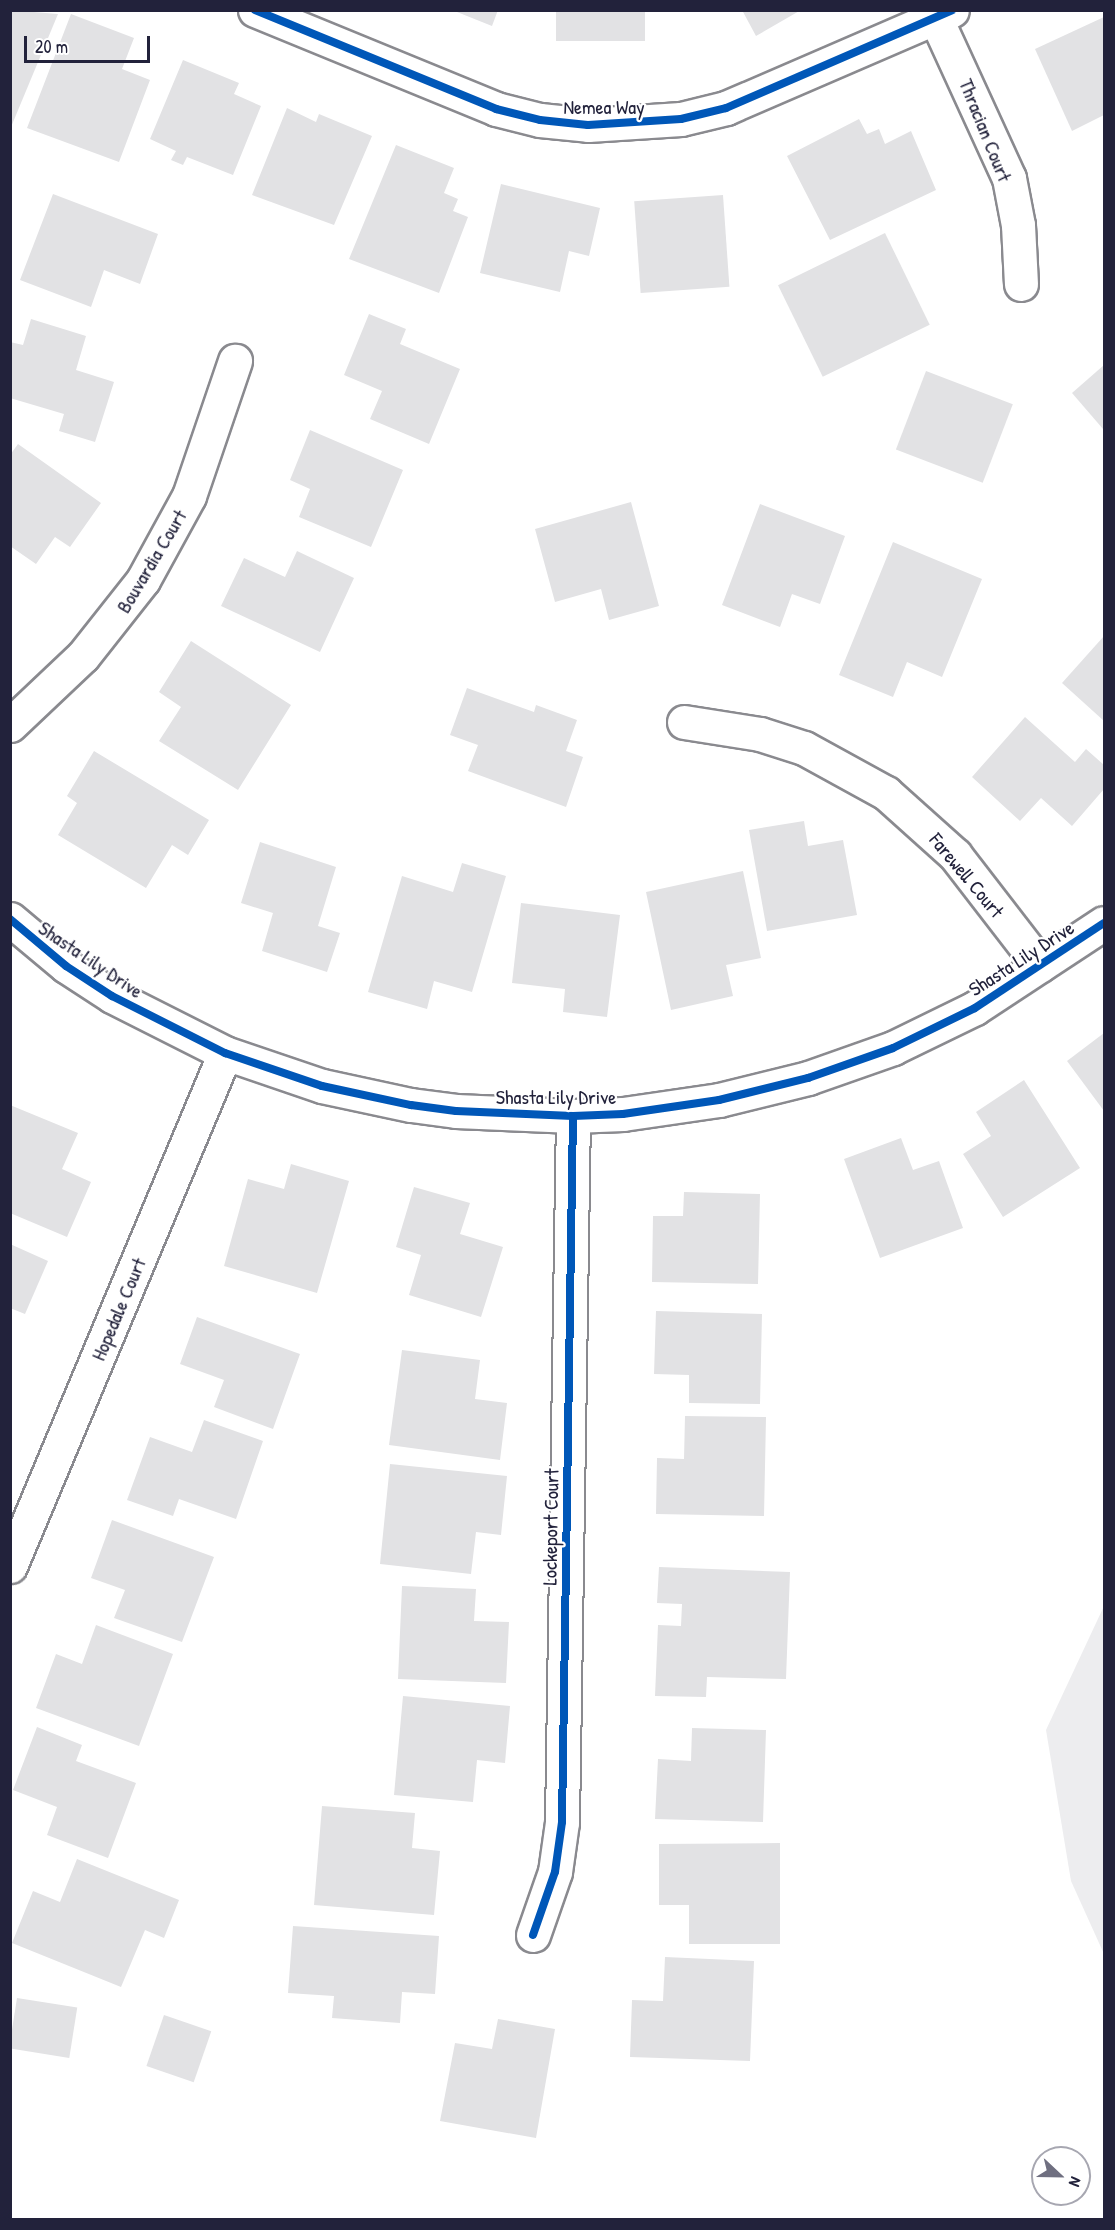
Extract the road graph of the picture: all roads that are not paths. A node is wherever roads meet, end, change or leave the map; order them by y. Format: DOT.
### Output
graph roads {
  1 [pos="255,10"];
  2 [pos="940,13"];
  3 [pos="1021,284"];
  4 [pos="235,362"];
  5 [pos="684,722"];
  6 [pos="10,724"];
  7 [pos="10,920"];
  8 [pos="1104,923"];
  9 [pos="1040,965"];
  10 [pos="225,1053"];
  11 [pos="573,1116"];
  12 [pos="10,1566"];
  13 [pos="533,1935"];
  1 -- 2 [label="street, Nemea Way"];
  2 -- 3 [label="street, Thracian Court"];
  4 -- 6 [label="street, Bouvardia Court"];
  5 -- 9 [label="street, Farewell Court"];
  7 -- 10 [label="street, Shasta Lily Drive"];
  8 -- 9 [label="street, Shasta Lily Drive"];
  9 -- 11 [label="street, Shasta Lily Drive"];
  10 -- 11 [label="street, Shasta Lily Drive"];
  10 -- 12 [label="street, Hopedale Court"];
  11 -- 13 [label="street, Lockeport Court"];
}
